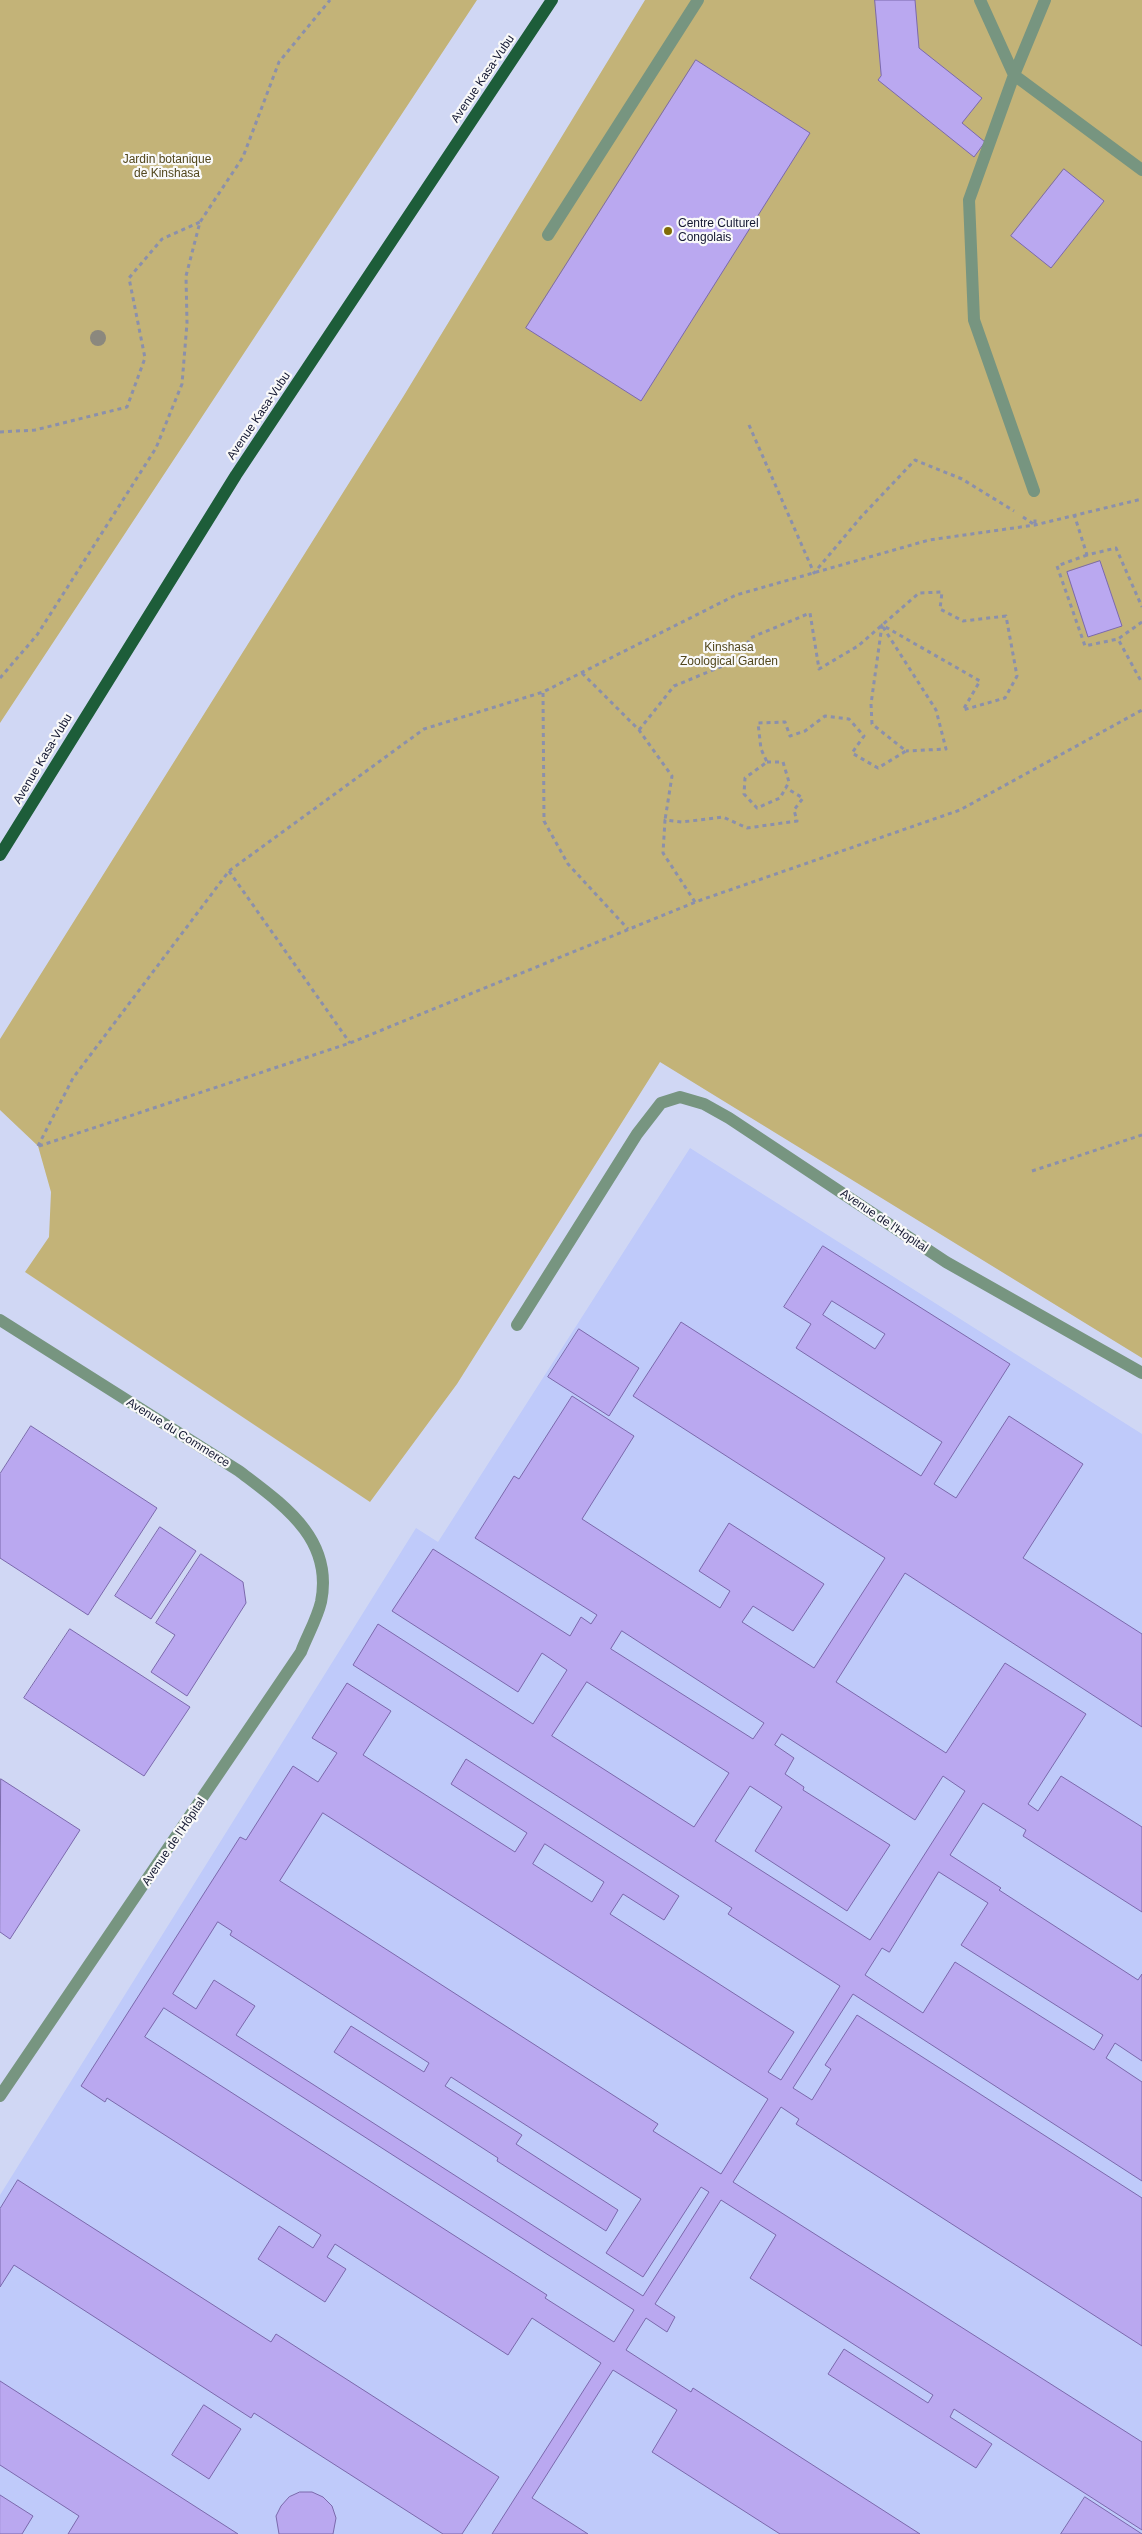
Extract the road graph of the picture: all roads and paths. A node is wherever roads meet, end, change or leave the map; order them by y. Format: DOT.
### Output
graph roads {
  1 [pos="330,0"];
  2 [pos="552,0"];
  3 [pos="698,0"];
  4 [pos="980,0"];
  5 [pos="1045,0"];
  6 [pos="1014,74"];
  7 [pos="1142,170"];
  8 [pos="200,222"];
  9 [pos="548,235"];
  10 [pos="749,425"];
  11 [pos="0,432"];
  12 [pos="1034,491"];
  13 [pos="1142,499"];
  14 [pos="1074,514"];
  15 [pos="1035,524"];
  16 [pos="1086,555"];
  17 [pos="814,572"];
  18 [pos="1142,607"];
  19 [pos="1142,622"];
  20 [pos="882,625"];
  21 [pos="1118,639"];
  22 [pos="582,673"];
  23 [pos="0,678"];
  24 [pos="1142,683"];
  25 [pos="542,692"];
  26 [pos="1142,710"];
  27 [pos="639,730"];
  28 [pos="906,751"];
  29 [pos="767,762"];
  30 [pos="786,788"];
  31 [pos="665,820"];
  32 [pos="0,854"];
  33 [pos="229,871"];
  34 [pos="695,902"];
  35 [pos="628,929"];
  36 [pos="350,1043"];
  37 [pos="1142,1135"];
  38 [pos="1032,1171"];
  39 [pos="0,1320"];
  40 [pos="517,1325"];
  41 [pos="1142,1373"];
  42 [pos="322,1576"];
  43 [pos="0,2096"];
  1 -- 8 [label="path"];
  2 -- 32 [label="main road, Avenue Kasa-Vubu"];
  3 -- 9 [label="street"];
  4 -- 6 [label="street"];
  5 -- 6 [label="street"];
  6 -- 7 [label="street"];
  6 -- 12 [label="street"];
  8 -- 11 [label="path"];
  8 -- 23 [label="path"];
  10 -- 17 [label="path"];
  12 -- 15 [label="path"];
  13 -- 14 [label="path"];
  14 -- 15 [label="path"];
  14 -- 16 [label="path"];
  15 -- 17 [label="path"];
  15 -- 17 [label="path"];
  16 -- 18 [label="path"];
  16 -- 21 [label="path"];
  17 -- 22 [label="path"];
  19 -- 21 [label="path"];
  20 -- 20 [label="path"];
  20 -- 27 [label="path"];
  20 -- 28 [label="path"];
  20 -- 28 [label="path"];
  21 -- 24 [label="path"];
  22 -- 25 [label="path"];
  22 -- 27 [label="path"];
  25 -- 33 [label="path"];
  25 -- 35 [label="path"];
  26 -- 34 [label="path"];
  27 -- 31 [label="path"];
  28 -- 29 [label="path"];
  29 -- 30 [label="path"];
  29 -- 30 [label="path"];
  30 -- 31 [label="path"];
  31 -- 34 [label="path"];
  33 -- 36 [label="path"];
  33 -- 36 [label="path"];
  34 -- 35 [label="path"];
  35 -- 36 [label="path"];
  37 -- 38 [label="path"];
  39 -- 42 [label="street, Avenue du Commerce"];
  40 -- 41 [label="street, Avenue de l'Hopital"];
  42 -- 43 [label="street, Avenue de l’Hôpital"];
}
